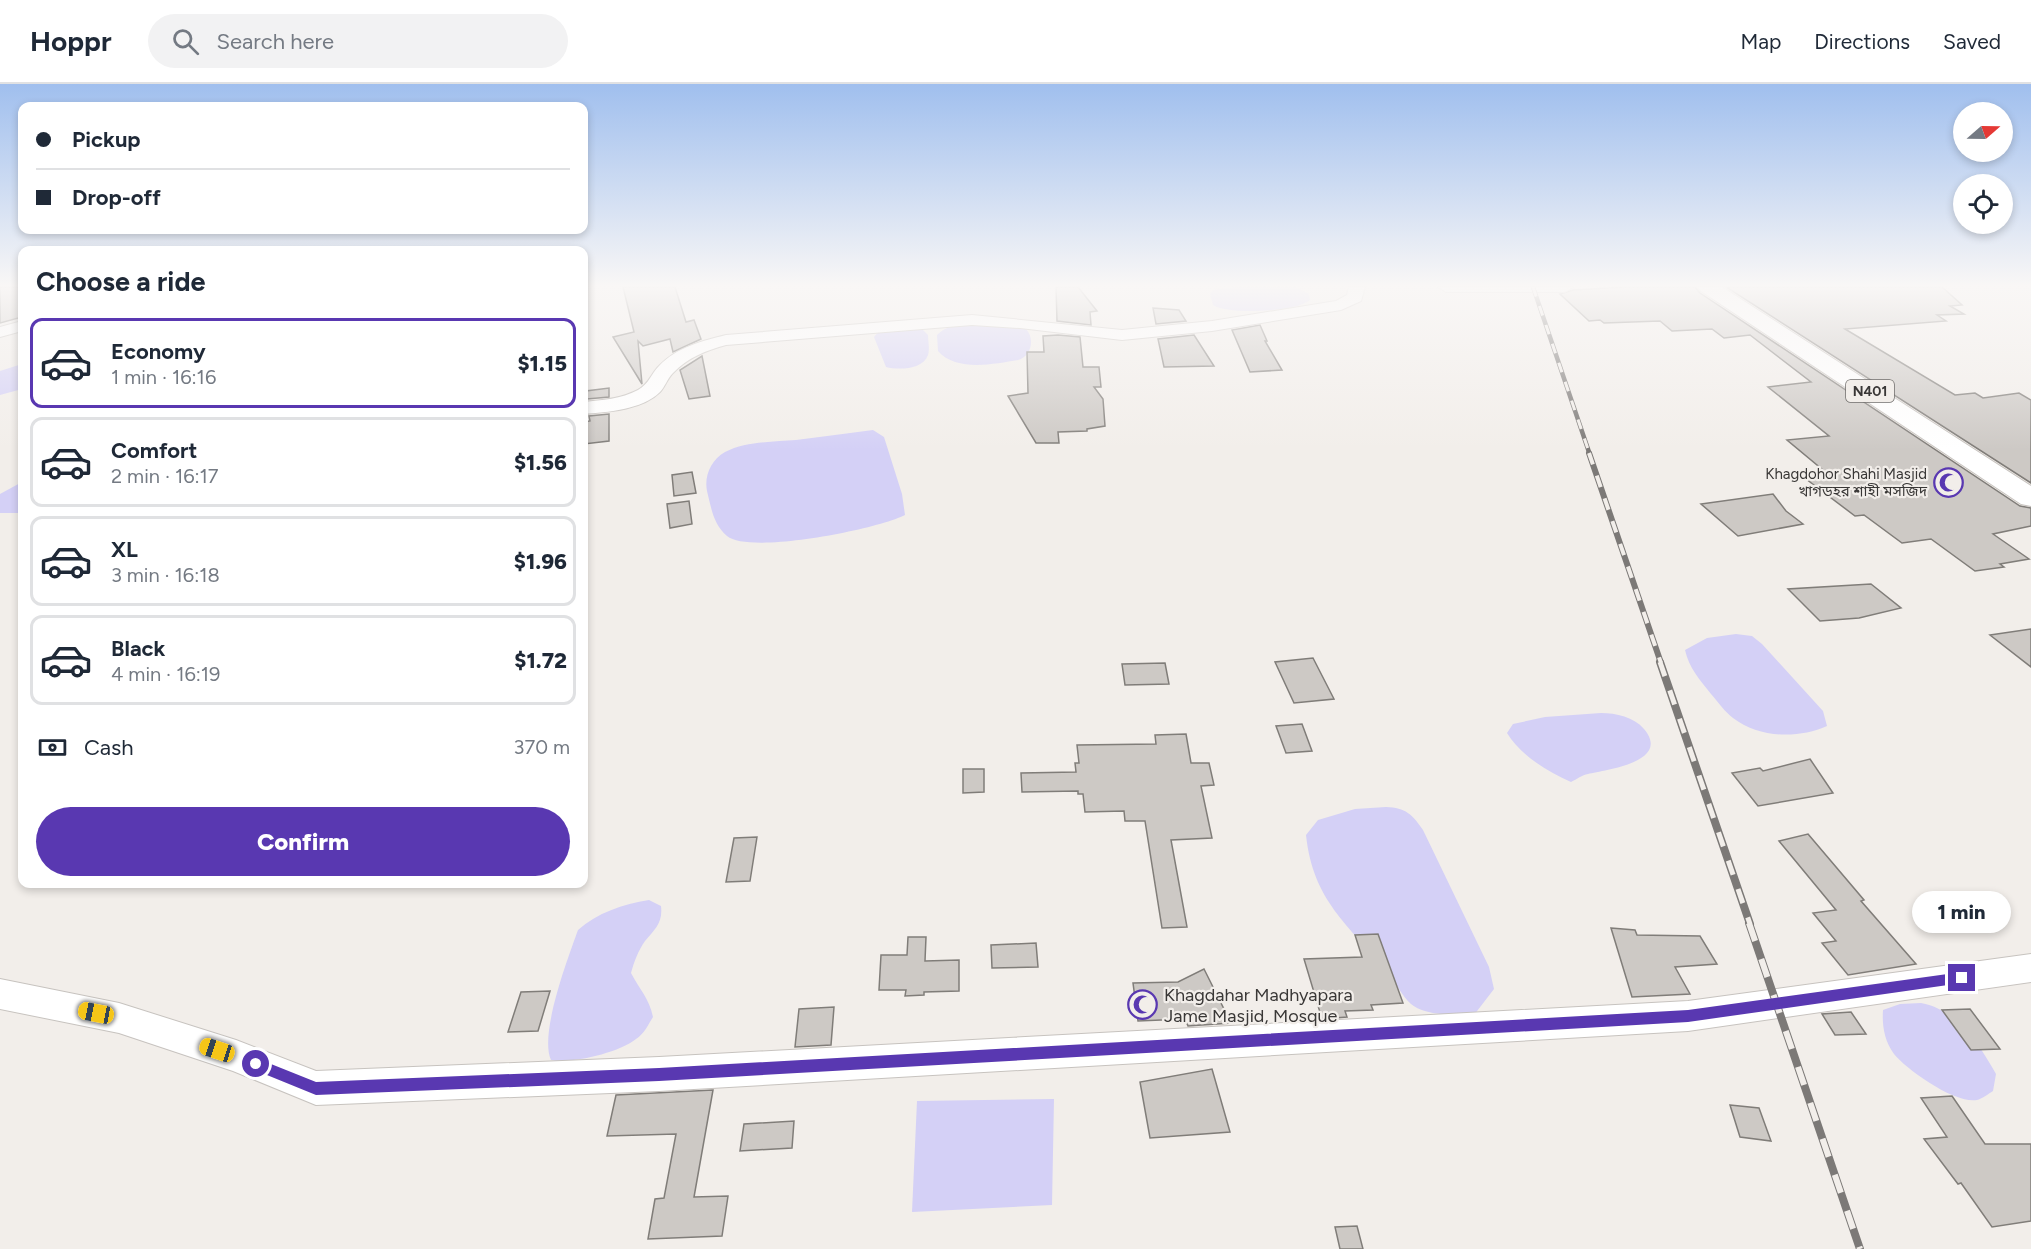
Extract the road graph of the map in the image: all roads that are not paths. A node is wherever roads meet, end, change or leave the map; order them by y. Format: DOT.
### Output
graph roads {
  1 [pos="720,341"];
  2 [pos="1792,341"];
  3 [pos="588,407"];
  4 [pos="2031,498"];
  5 [pos="2031,968"];
  6 [pos="0,994"];
  1 -- 3 [label="street"];
  2 -- 4 [label="highway, N401"];
  5 -- 6 [label="street"];
}
